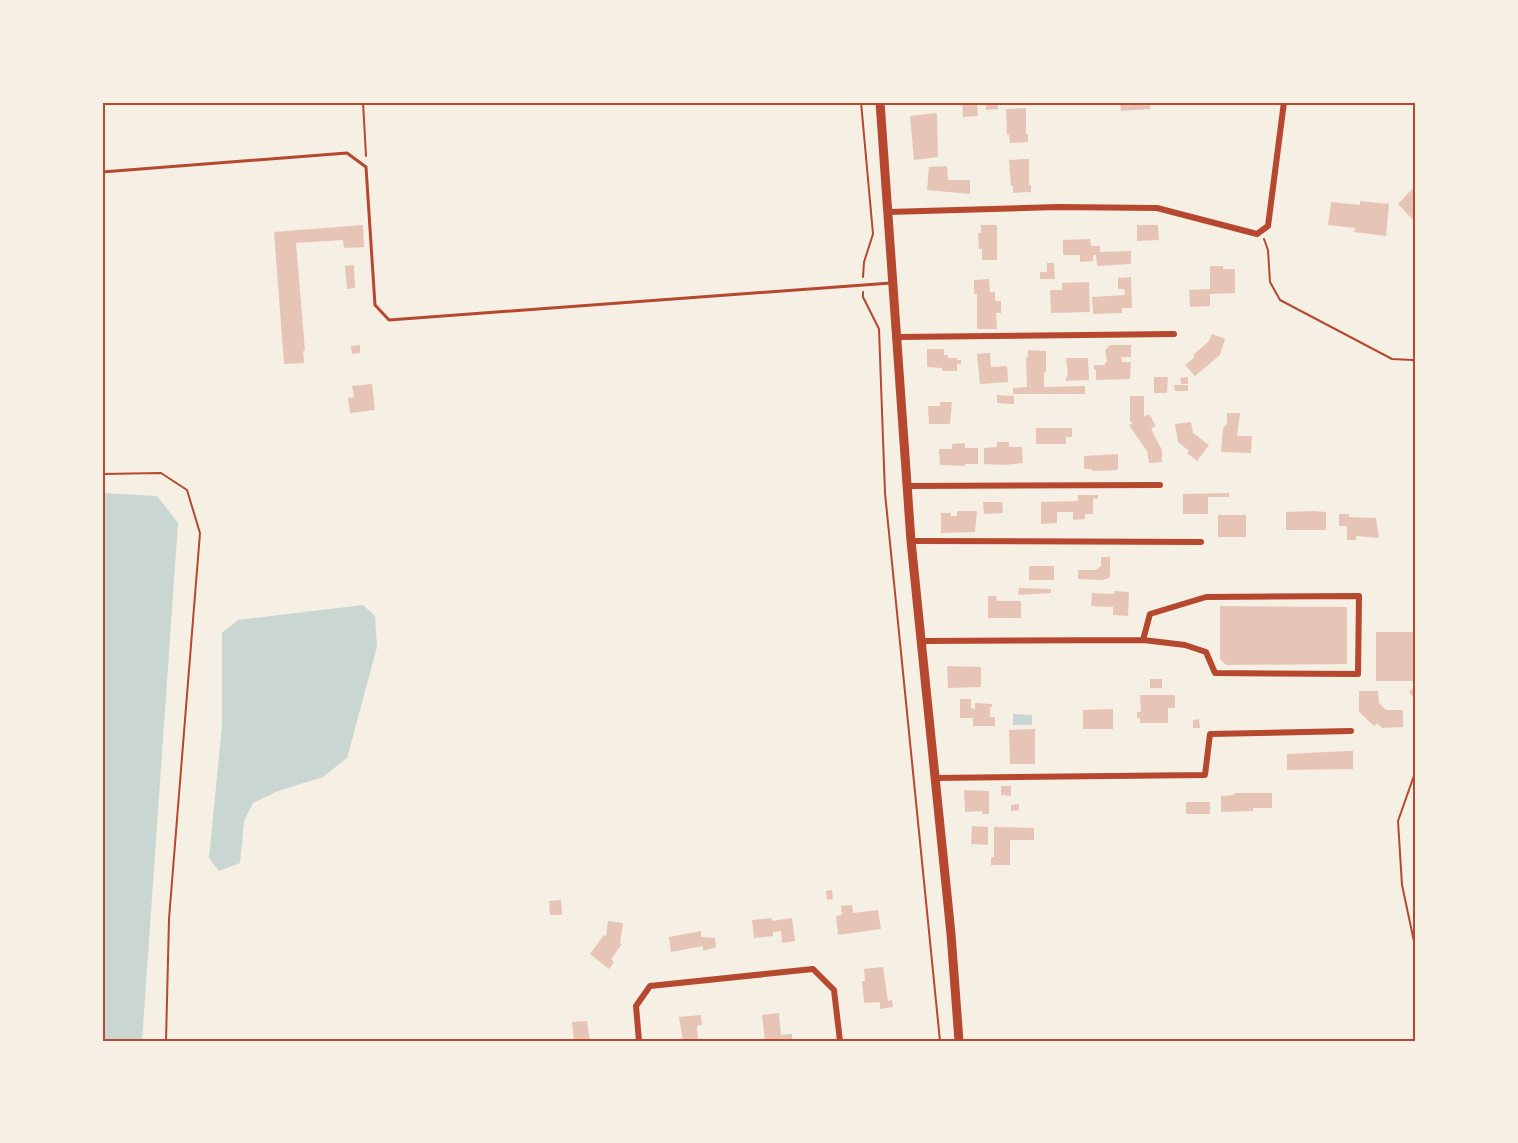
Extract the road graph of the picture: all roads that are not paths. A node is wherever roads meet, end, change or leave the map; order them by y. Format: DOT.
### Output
graph roads {
  1 [pos="880,102"];
  2 [pos="1284,102"];
  3 [pos="102,172"];
  4 [pos="888,212"];
  5 [pos="893,282"];
  6 [pos="1173,334"];
  7 [pos="897,337"];
  8 [pos="1160,485"];
  9 [pos="907,486"];
  10 [pos="911,541"];
  11 [pos="1201,542"];
  12 [pos="1143,640"];
  13 [pos="922,641"];
  14 [pos="1351,731"];
  15 [pos="936,778"];
  16 [pos="639,1041"];
  17 [pos="840,1041"];
  18 [pos="959,1041"];
  1 -- 4 [label="main road"];
  2 -- 4 [label="street"];
  3 -- 5 [label="lane"];
  4 -- 5 [label="main road"];
  5 -- 7 [label="main road"];
  6 -- 7 [label="street"];
  7 -- 9 [label="main road"];
  8 -- 9 [label="street"];
  9 -- 10 [label="main road"];
  10 -- 11 [label="street"];
  10 -- 13 [label="main road"];
  12 -- 12 [label="street"];
  12 -- 13 [label="street"];
  13 -- 15 [label="main road"];
  14 -- 15 [label="street"];
  15 -- 18 [label="main road"];
  16 -- 17 [label="street"];
}
